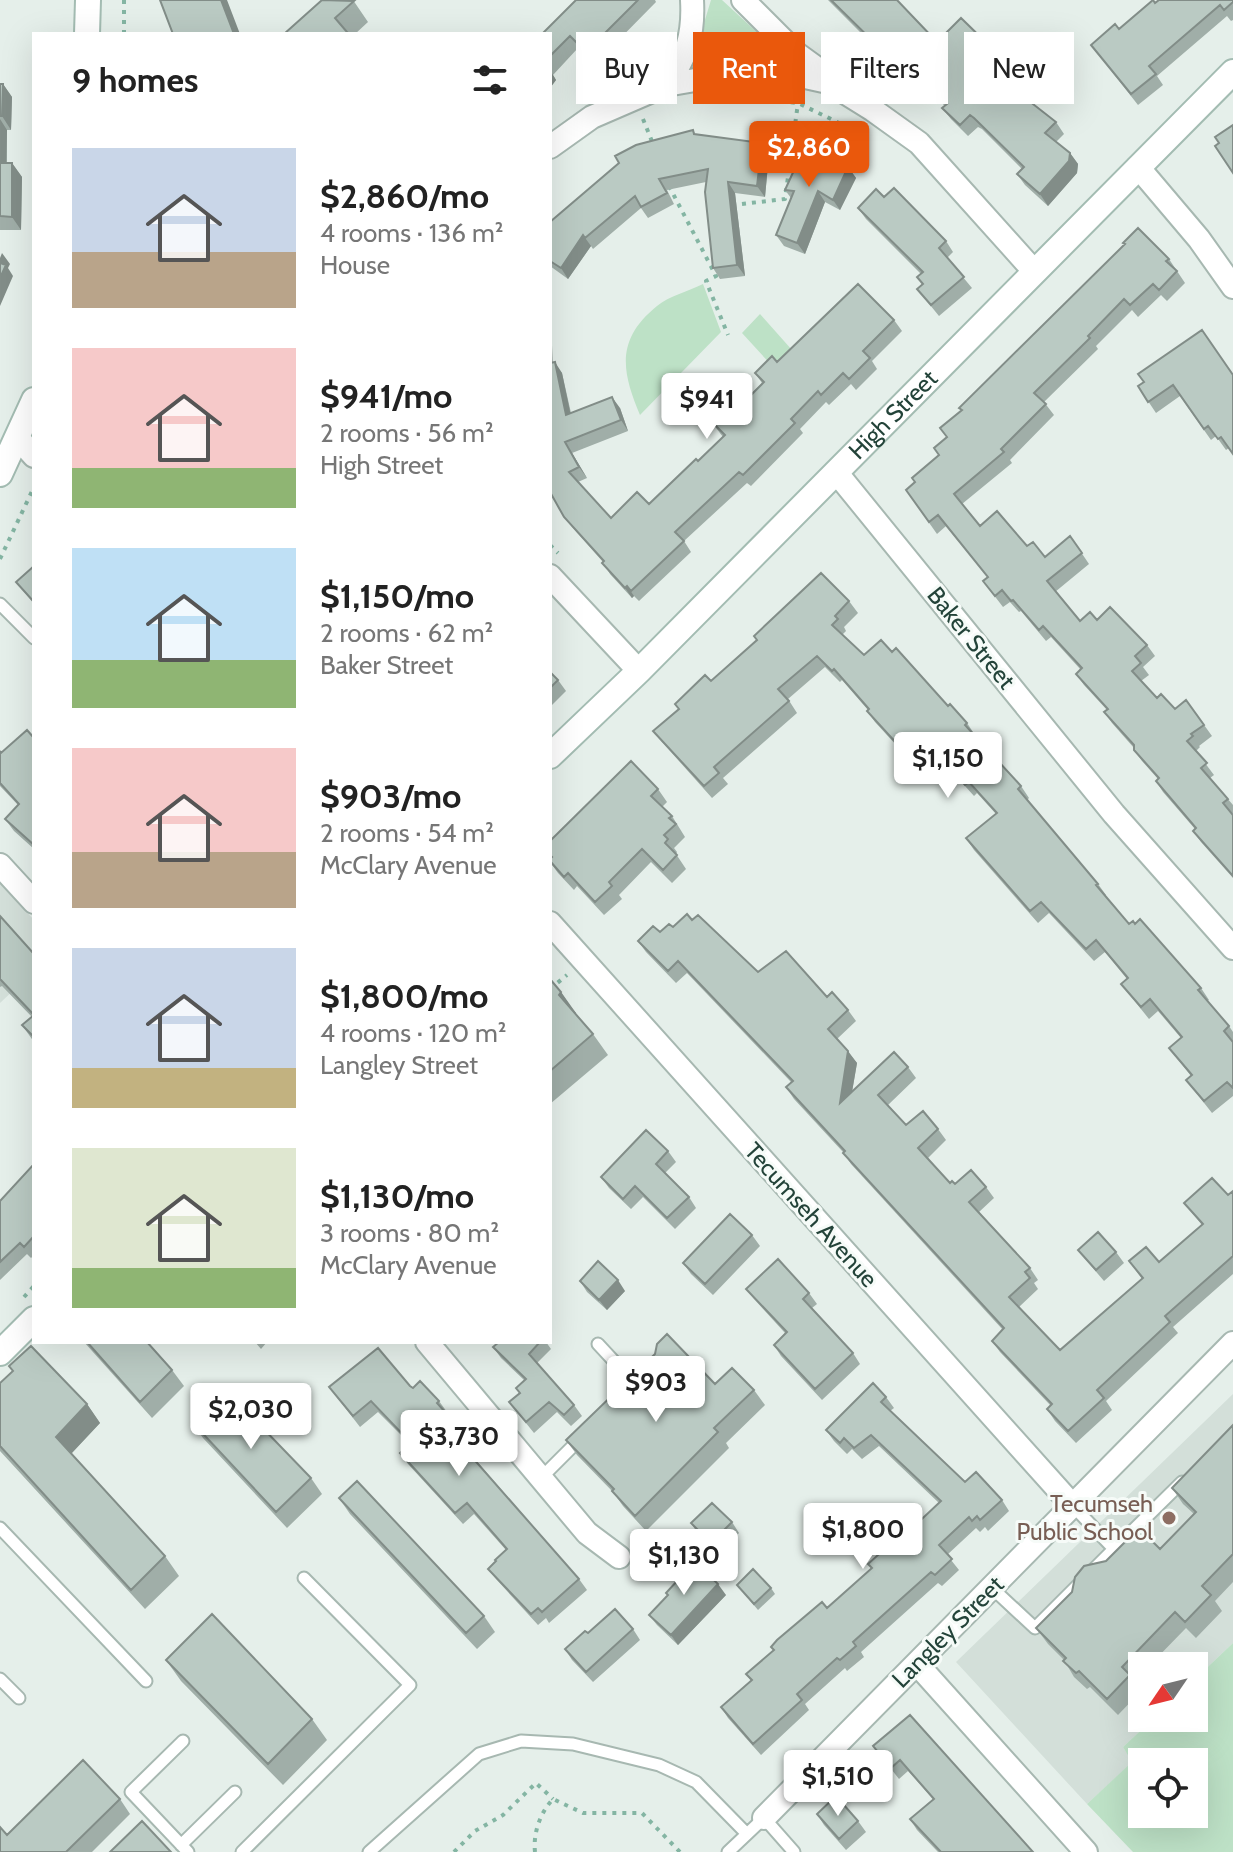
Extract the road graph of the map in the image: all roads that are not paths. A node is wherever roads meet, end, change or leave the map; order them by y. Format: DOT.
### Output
graph roads {
  1 [pos="88,0"];
  2 [pos="692,0"];
  3 [pos="743,0"];
  4 [pos="87,32"];
  5 [pos="677,70"];
  6 [pos="1233,72"];
  7 [pos="677,83"];
  8 [pos="622,104"];
  9 [pos="873,110"];
  10 [pos="552,146"];
  11 [pos="1138,167"];
  12 [pos="1034,271"];
  13 [pos="1233,287"];
  14 [pos="32,404"];
  15 [pos="17,437"];
  16 [pos="32,454"];
  17 [pos="836,472"];
  18 [pos="0,474"];
  19 [pos="555,566"];
  20 [pos="0,604"];
  21 [pos="32,636"];
  22 [pos="639,671"];
  23 [pos="552,754"];
  24 [pos="0,865"];
  25 [pos="32,900"];
  26 [pos="552,925"];
  27 [pos="1233,948"];
  28 [pos="32,1321"];
  29 [pos="1233,1343"];
  30 [pos="429,1344"];
  31 [pos="598,1344"];
  32 [pos="0,1353"];
  33 [pos="637,1384"];
  34 [pos="593,1427"];
  35 [pos="1192,1472"];
  36 [pos="542,1477"];
  37 [pos="1073,1506"];
  38 [pos="0,1528"];
  39 [pos="1114,1549"];
  40 [pos="619,1557"];
  41 [pos="304,1578"];
  42 [pos="992,1588"];
  43 [pos="917,1664"];
  44 [pos="0,1679"];
  45 [pos="146,1681"];
  46 [pos="19,1698"];
  47 [pos="183,1741"];
  48 [pos="235,1792"];
  49 [pos="764,1818"];
  50 [pos="747,1834"];
  51 [pos="184,1848"];
  52 [pos="242,1852"];
  53 [pos="369,1852"];
  54 [pos="728,1852"];
  55 [pos="794,1852"];
  56 [pos="1086,1852"];
  1 -- 4 [label="street"];
  2 -- 5 [label="street"];
  3 -- 9 [label="street"];
  6 -- 11 [label="street, High Street"];
  7 -- 9 [label="street"];
  8 -- 10 [label="street"];
  9 -- 12 [label="street"];
  11 -- 12 [label="street, High Street"];
  11 -- 13 [label="street"];
  12 -- 17 [label="street, High Street"];
  14 -- 15 [label="street"];
  15 -- 16 [label="street"];
  15 -- 18 [label="street"];
  17 -- 22 [label="street, High Street"];
  17 -- 27 [label="street, Baker Street"];
  19 -- 22 [label="street"];
  20 -- 21 [label="lane"];
  22 -- 23 [label="street, High Street"];
  24 -- 25 [label="street"];
  26 -- 37 [label="street, Tecumseh Avenue"];
  28 -- 32 [label="street"];
  29 -- 37 [label="street, Langley Street"];
  30 -- 36 [label="street"];
  31 -- 33 [label="lane"];
  34 -- 36 [label="lane"];
  35 -- 39 [label="lane"];
  36 -- 40 [label="street"];
  37 -- 39 [label="lane"];
  37 -- 42 [label="street, Langley Street"];
  38 -- 45 [label="lane"];
  39 -- 42 [label="lane"];
  41 -- 52 [label="lane"];
  42 -- 43 [label="street, Langley Street"];
  43 -- 49 [label="street, Langley Street"];
  43 -- 56 [label="street"];
  44 -- 46 [label="lane"];
  47 -- 51 [label="lane"];
  48 -- 51 [label="lane"];
  49 -- 50 [label="lane"];
  49 -- 55 [label="lane"];
  50 -- 53 [label="lane"];
  50 -- 54 [label="lane"];
}
